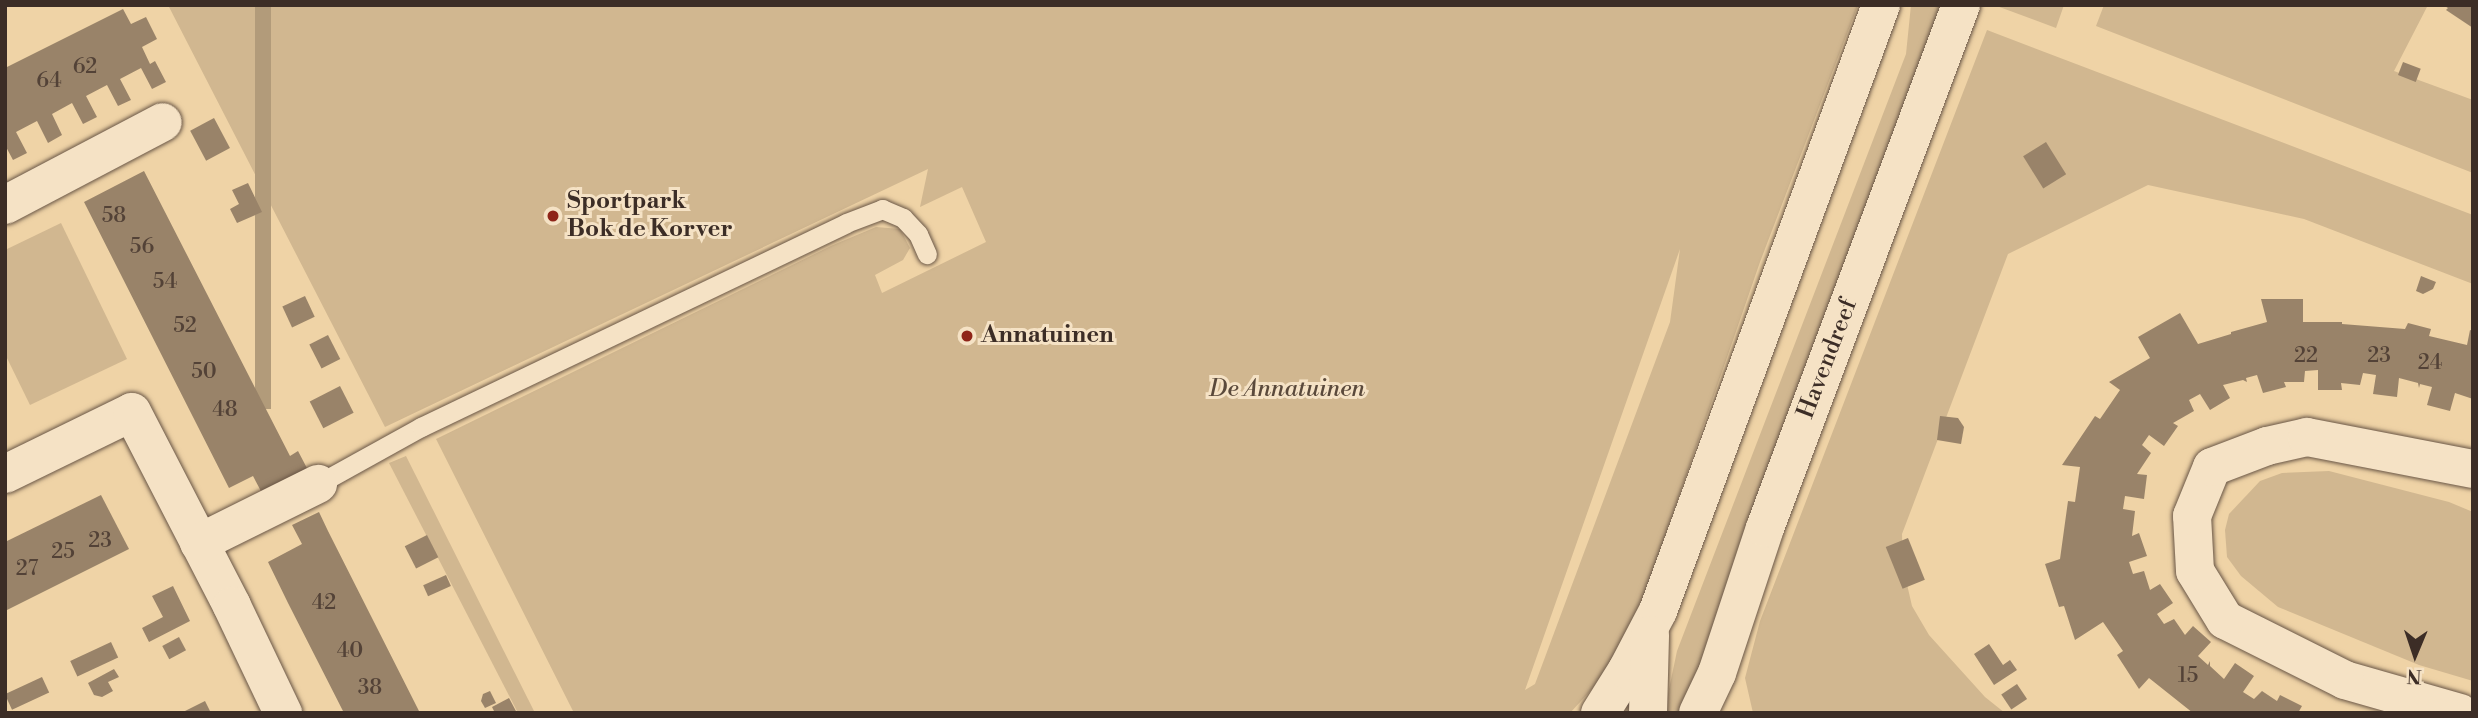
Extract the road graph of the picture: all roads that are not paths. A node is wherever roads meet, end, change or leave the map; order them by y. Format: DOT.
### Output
graph roads {
  1 [pos="1881,5"];
  2 [pos="1961,5"];
  3 [pos="163,122"];
  4 [pos="5,205"];
  5 [pos="927,254"];
  6 [pos="2473,469"];
  7 [pos="6,472"];
  8 [pos="318,484"];
  9 [pos="199,543"];
  10 [pos="1650,629"];
  11 [pos="1717,673"];
  12 [pos="283,713"];
  13 [pos="1600,713"];
  14 [pos="1648,713"];
  15 [pos="1698,713"];
  16 [pos="1731,713"];
  17 [pos="2460,713"];
  1 -- 10 [label="main road"];
  2 -- 11 [label="main road, Havendreef"];
  3 -- 4 [label="main road"];
  5 -- 8 [label="lane"];
  6 -- 17 [label="main road"];
  7 -- 9 [label="main road"];
  8 -- 9 [label="main road"];
  9 -- 12 [label="main road"];
  10 -- 13 [label="main road"];
  10 -- 14 [label="main road"];
  11 -- 15 [label="main road, Havendreef"];
  11 -- 16 [label="main road"];
}
